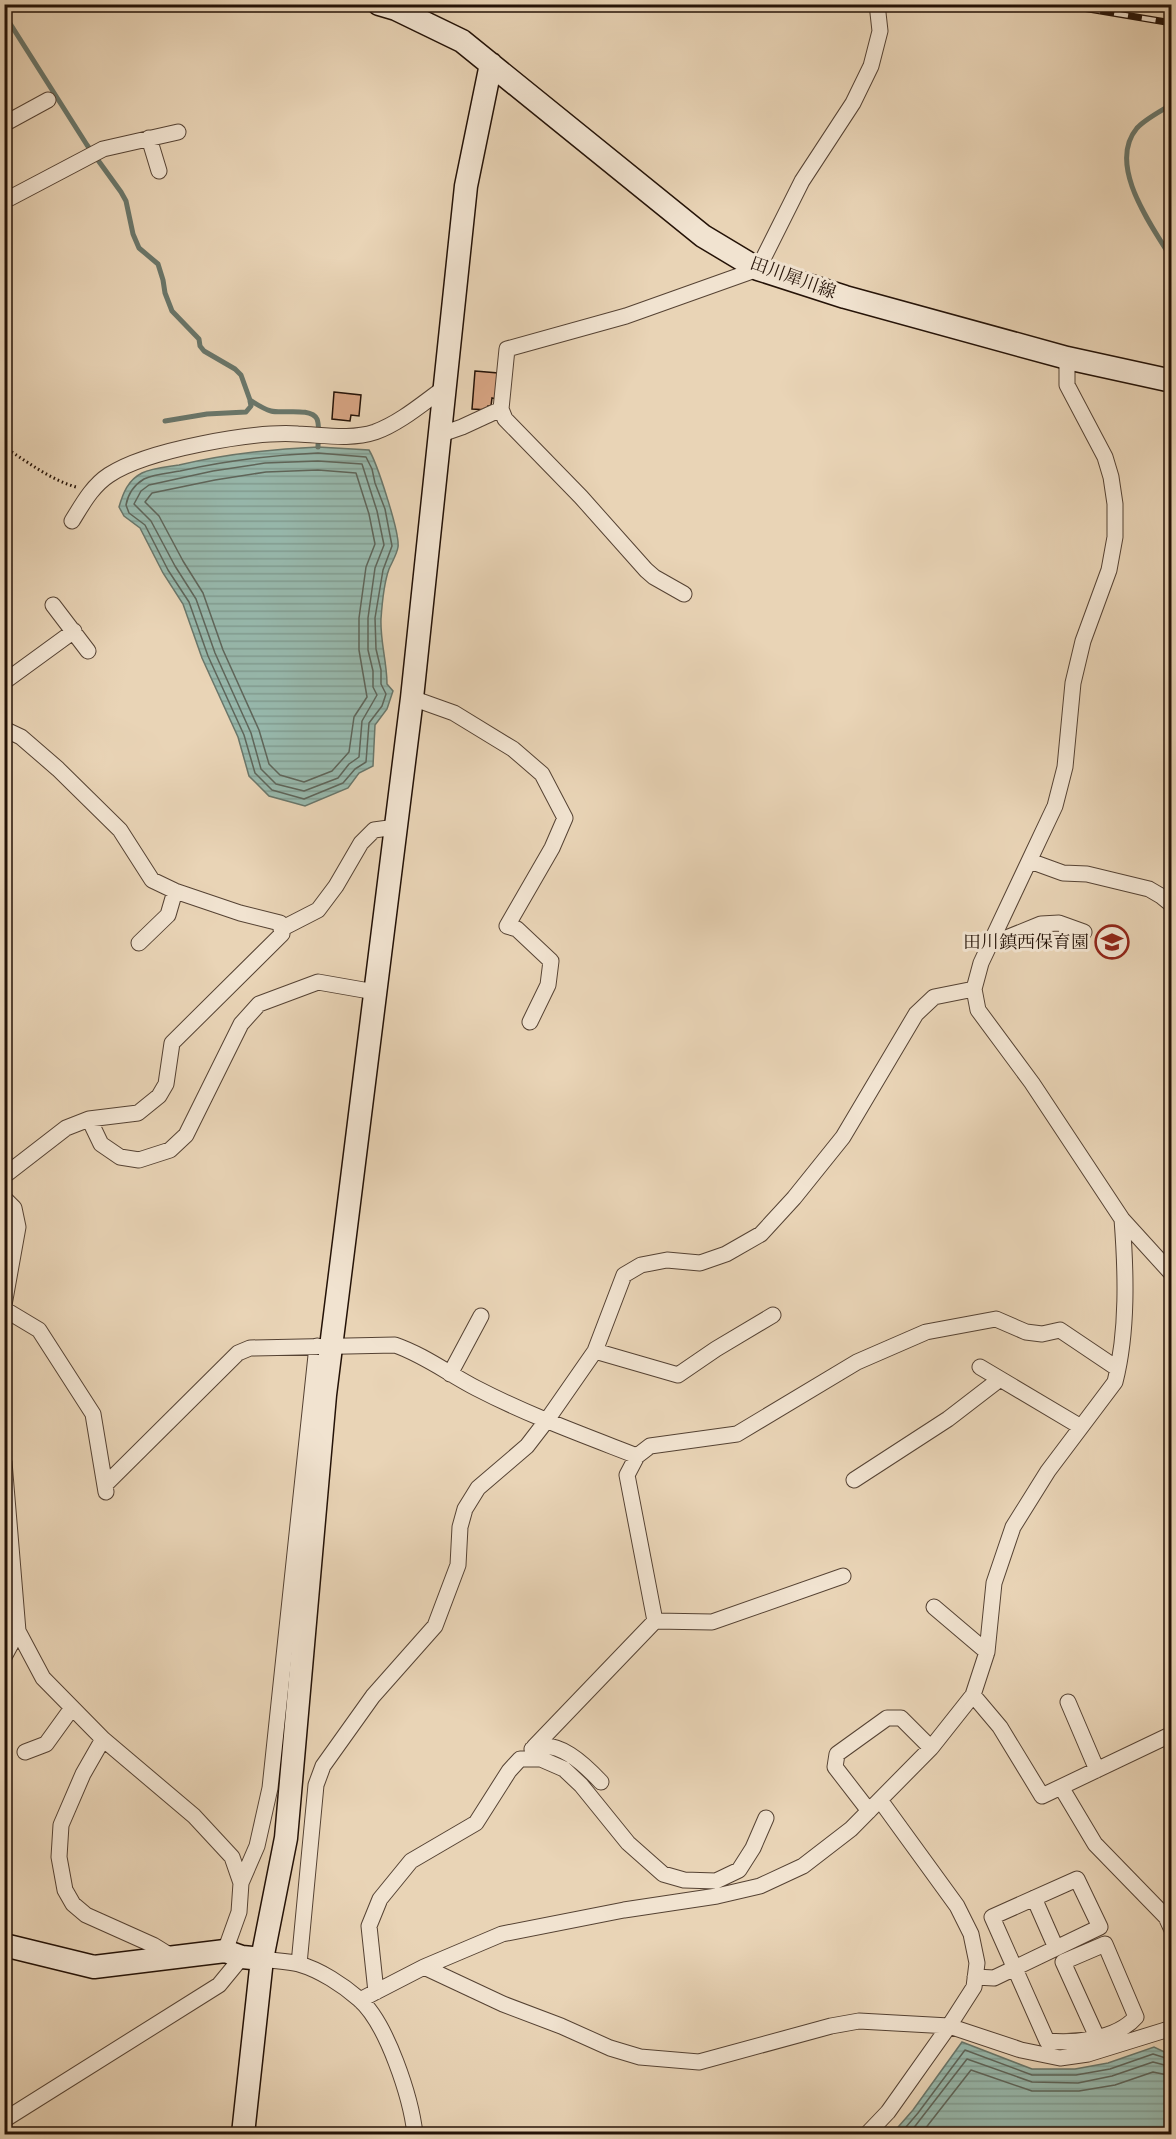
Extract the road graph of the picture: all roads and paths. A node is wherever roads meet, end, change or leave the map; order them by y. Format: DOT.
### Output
graph roads {
  1 [pos="379,4"];
  2 [pos="877,4"];
  3 [pos="491,64"];
  4 [pos="48,100"];
  5 [pos="4,124"];
  6 [pos="178,132"];
  7 [pos="149,138"];
  8 [pos="159,171"];
  9 [pos="4,198"];
  10 [pos="758,268"];
  11 [pos="1066,358"];
  12 [pos="1172,381"];
  13 [pos="444,388"];
  14 [pos="501,409"];
  15 [pos="439,435"];
  16 [pos="4,447"];
  17 [pos="91,491"];
  18 [pos="72,521"];
  19 [pos="684,594"];
  20 [pos="53,605"];
  21 [pos="74,631"];
  22 [pos="88,651"];
  23 [pos="4,682"];
  24 [pos="412,698"];
  25 [pos="4,729"];
  26 [pos="396,827"];
  27 [pos="1030,861"];
  28 [pos="175,891"];
  29 [pos="1172,905"];
  30 [pos="281,929"];
  31 [pos="1084,932"];
  32 [pos="139,943"];
  33 [pos="990,945"];
  34 [pos="974,989"];
  35 [pos="375,992"];
  36 [pos="530,1022"];
  37 [pos="89,1119"];
  38 [pos="4,1176"];
  39 [pos="4,1198"];
  40 [pos="1122,1219"];
  41 [pos="1172,1275"];
  42 [pos="4,1307"];
  43 [pos="773,1315"];
  44 [pos="481,1316"];
  45 [pos="324,1346"];
  46 [pos="595,1351"];
  47 [pos="980,1367"];
  48 [pos="1118,1370"];
  49 [pos="450,1374"];
  50 [pos="1000,1379"];
  51 [pos="547,1420"];
  52 [pos="1081,1427"];
  53 [pos="637,1456"];
  54 [pos="4,1462"];
  55 [pos="854,1480"];
  56 [pos="843,1576"];
  57 [pos="934,1607"];
  58 [pos="655,1621"];
  59 [pos="18,1631"];
  60 [pos="987,1652"];
  61 [pos="4,1658"];
  62 [pos="973,1695"];
  63 [pos="1068,1702"];
  64 [pos="72,1708"];
  65 [pos="1172,1734"];
  66 [pos="103,1739"];
  67 [pos="534,1748"];
  68 [pos="931,1748"];
  69 [pos="25,1752"];
  70 [pos="520,1759"];
  71 [pos="1098,1770"];
  72 [pos="601,1782"];
  73 [pos="1061,1787"];
  74 [pos="880,1800"];
  75 [pos="869,1811"];
  76 [pos="766,1818"];
  77 [pos="663,1874"];
  78 [pos="241,1883"];
  79 [pos="1034,1898"];
  80 [pos="685,1901"];
  81 [pos="1172,1930"];
  82 [pos="4,1945"];
  83 [pos="1056,1948"];
  84 [pos="243,1956"];
  85 [pos="174,1958"];
  86 [pos="299,1964"];
  87 [pos="424,1967"];
  88 [pos="1015,1968"];
  89 [pos="975,1977"];
  90 [pos="375,1992"];
  91 [pos="360,2000"];
  92 [pos="949,2026"];
  93 [pos="1172,2028"];
  94 [pos="1097,2037"];
  95 [pos="4,2120"];
  96 [pos="243,2134"];
  97 [pos="415,2134"];
  98 [pos="867,2134"];
  1 -- 3 [label="street, 田川犀川線"];
  2 -- 10 [label="street"];
  3 -- 10 [label="street, 田川犀川線"];
  3 -- 13 [label="street"];
  4 -- 5 [label="street"];
  6 -- 7 [label="street"];
  7 -- 8 [label="street"];
  7 -- 9 [label="street"];
  10 -- 11 [label="street, 田川犀川線"];
  10 -- 14 [label="street"];
  11 -- 12 [label="street, 田川犀川線"];
  11 -- 27 [label="street"];
  13 -- 15 [label="street"];
  13 -- 17 [label="street"];
  14 -- 15 [label="street"];
  14 -- 19 [label="street"];
  15 -- 24 [label="street"];
  16 -- 17 [label="path"];
  17 -- 18 [label="street"];
  20 -- 21 [label="street"];
  21 -- 22 [label="street"];
  21 -- 23 [label="street"];
  24 -- 26 [label="street"];
  24 -- 36 [label="street"];
  25 -- 28 [label="street"];
  26 -- 30 [label="street"];
  26 -- 35 [label="street"];
  27 -- 29 [label="street"];
  27 -- 33 [label="street"];
  28 -- 30 [label="street"];
  28 -- 32 [label="street"];
  30 -- 37 [label="street"];
  31 -- 33 [label="street"];
  33 -- 34 [label="street"];
  34 -- 40 [label="street"];
  34 -- 46 [label="street"];
  35 -- 37 [label="street"];
  35 -- 45 [label="street"];
  37 -- 38 [label="street"];
  39 -- 42 [label="street"];
  40 -- 41 [label="street"];
  40 -- 48 [label="street"];
  42 -- 45 [label="street"];
  43 -- 46 [label="street"];
  44 -- 49 [label="street"];
  45 -- 49 [label="street"];
  45 -- 78 [label="street"];
  45 -- 84 [label="street"];
  46 -- 51 [label="street"];
  47 -- 50 [label="street"];
  48 -- 52 [label="street"];
  48 -- 53 [label="street"];
  49 -- 51 [label="street"];
  50 -- 52 [label="street"];
  50 -- 55 [label="street"];
  51 -- 53 [label="street"];
  51 -- 86 [label="street"];
  52 -- 60 [label="street"];
  53 -- 58 [label="street"];
  54 -- 59 [label="street"];
  56 -- 58 [label="street"];
  57 -- 60 [label="street"];
  58 -- 67 [label="street"];
  59 -- 61 [label="street"];
  59 -- 64 [label="street"];
  60 -- 62 [label="street"];
  62 -- 68 [label="street"];
  62 -- 73 [label="street"];
  63 -- 71 [label="street"];
  64 -- 66 [label="street"];
  64 -- 69 [label="street"];
  65 -- 71 [label="street"];
  66 -- 78 [label="street"];
  66 -- 85 [label="street"];
  67 -- 70 [label="street"];
  67 -- 72 [label="street"];
  68 -- 74 [label="street"];
  68 -- 75 [label="street"];
  70 -- 77 [label="street"];
  70 -- 90 [label="street"];
  71 -- 73 [label="street"];
  73 -- 81 [label="street"];
  74 -- 75 [label="street"];
  74 -- 89 [label="street"];
  75 -- 80 [label="street"];
  76 -- 77 [label="street"];
  77 -- 80 [label="street"];
  78 -- 84 [label="street"];
  79 -- 83 [label="street"];
  79 -- 83 [label="street"];
  79 -- 88 [label="street"];
  80 -- 87 [label="street"];
  82 -- 85 [label="street"];
  83 -- 88 [label="street"];
  84 -- 85 [label="street"];
  84 -- 86 [label="street"];
  84 -- 95 [label="street"];
  84 -- 96 [label="street"];
  86 -- 91 [label="street"];
  87 -- 90 [label="street"];
  87 -- 92 [label="street"];
  88 -- 89 [label="street"];
  88 -- 94 [label="street"];
  89 -- 92 [label="street"];
  90 -- 91 [label="street"];
  91 -- 97 [label="street"];
  92 -- 93 [label="street"];
  92 -- 98 [label="street"];
  94 -- 94 [label="street"];
}
